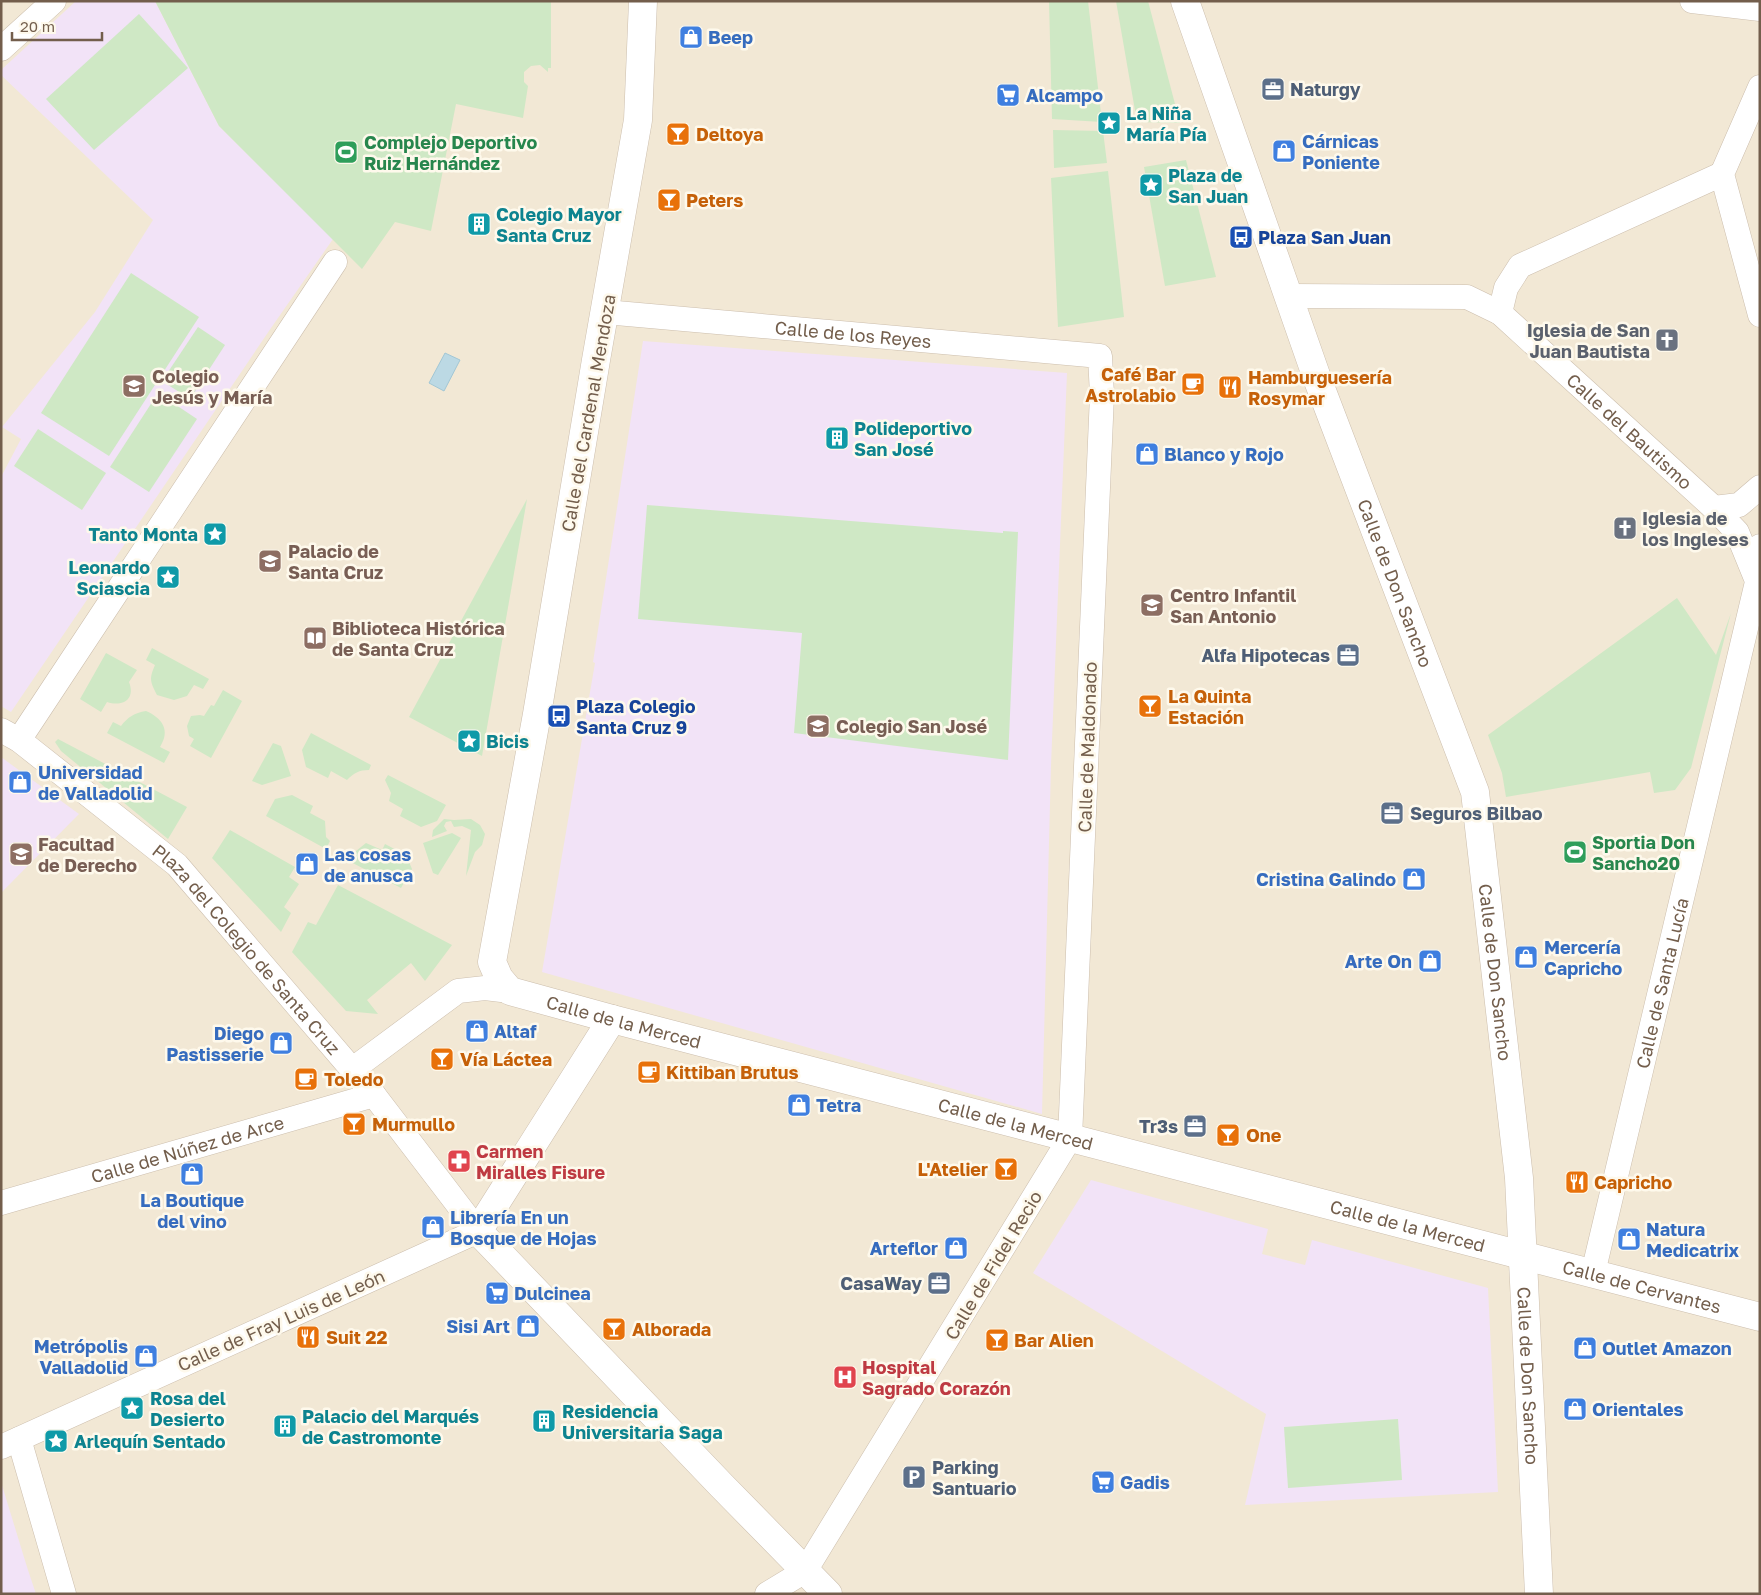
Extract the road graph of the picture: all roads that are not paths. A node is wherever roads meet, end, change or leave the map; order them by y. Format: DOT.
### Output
graph roads {
  1 [pos="54,1"];
  2 [pos="644,1"];
  3 [pos="1185,1"];
  4 [pos="1692,1"];
  5 [pos="1760,9"];
  6 [pos="1,49"];
  7 [pos="1760,86"];
  8 [pos="1722,174"];
  9 [pos="335,262"];
  10 [pos="1289,296"];
  11 [pos="606,312"];
  12 [pos="1500,313"];
  13 [pos="1760,313"];
  14 [pos="1100,356"];
  15 [pos="1760,487"];
  16 [pos="1714,508"];
  17 [pos="1760,546"];
  18 [pos="1758,582"];
  19 [pos="10,735"];
  20 [pos="510,991"];
  21 [pos="612,1019"];
  22 [pos="353,1069"];
  23 [pos="374,1095"];
  24 [pos="1070,1138"];
  25 [pos="1,1203"];
  26 [pos="478,1231"];
  27 [pos="1522,1256"];
  28 [pos="1593,1273"];
  29 [pos="1760,1317"];
  30 [pos="10,1443"];
  31 [pos="805,1571"];
  32 [pos="64,1594"];
  33 [pos="767,1594"];
  34 [pos="828,1594"];
  35 [pos="1539,1594"];
  1 -- 6 [label="street"];
  2 -- 11 [label="street, Calle del Cardenal Mendoza"];
  3 -- 10 [label="street"];
  4 -- 5 [label="street"];
  7 -- 8 [label="street"];
  8 -- 12 [label="street"];
  8 -- 13 [label="street"];
  9 -- 19 [label="street"];
  10 -- 12 [label="street, Calle del Bautismo"];
  10 -- 27 [label="street, Calle de Don Sancho"];
  11 -- 14 [label="street, Calle de los Reyes"];
  11 -- 20 [label="street, Calle del Cardenal Mendoza"];
  12 -- 16 [label="street, Calle del Bautismo"];
  14 -- 24 [label="street, Calle de Maldonado"];
  15 -- 16 [label="street"];
  16 -- 18 [label="street, Calle del Bautismo"];
  17 -- 18 [label="street, Calle de Santa Lucía"];
  18 -- 28 [label="street, Calle de Santa Lucía"];
  19 -- 22 [label="street, Plaza del Colegio de Santa Cruz"];
  20 -- 21 [label="street, Calle de la Merced"];
  20 -- 22 [label="street, Plaza del Colegio de Santa Cruz"];
  21 -- 24 [label="street, Calle de la Merced"];
  21 -- 26 [label="street"];
  22 -- 23 [label="street, Plaza del Colegio de Santa Cruz"];
  23 -- 25 [label="street, Calle de Núñez de Arce"];
  23 -- 26 [label="street, Plaza del Colegio de Santa Cruz"];
  24 -- 27 [label="street, Calle de la Merced"];
  24 -- 31 [label="street, Calle de Fidel Recio"];
  26 -- 30 [label="street, Calle de Fray Luis de León"];
  26 -- 31 [label="street"];
  27 -- 28 [label="street, Calle de Cervantes"];
  27 -- 35 [label="street, Calle de Don Sancho"];
  28 -- 29 [label="street, Calle de Cervantes"];
  30 -- 32 [label="street"];
  31 -- 33 [label="street"];
  31 -- 34 [label="street"];
}
